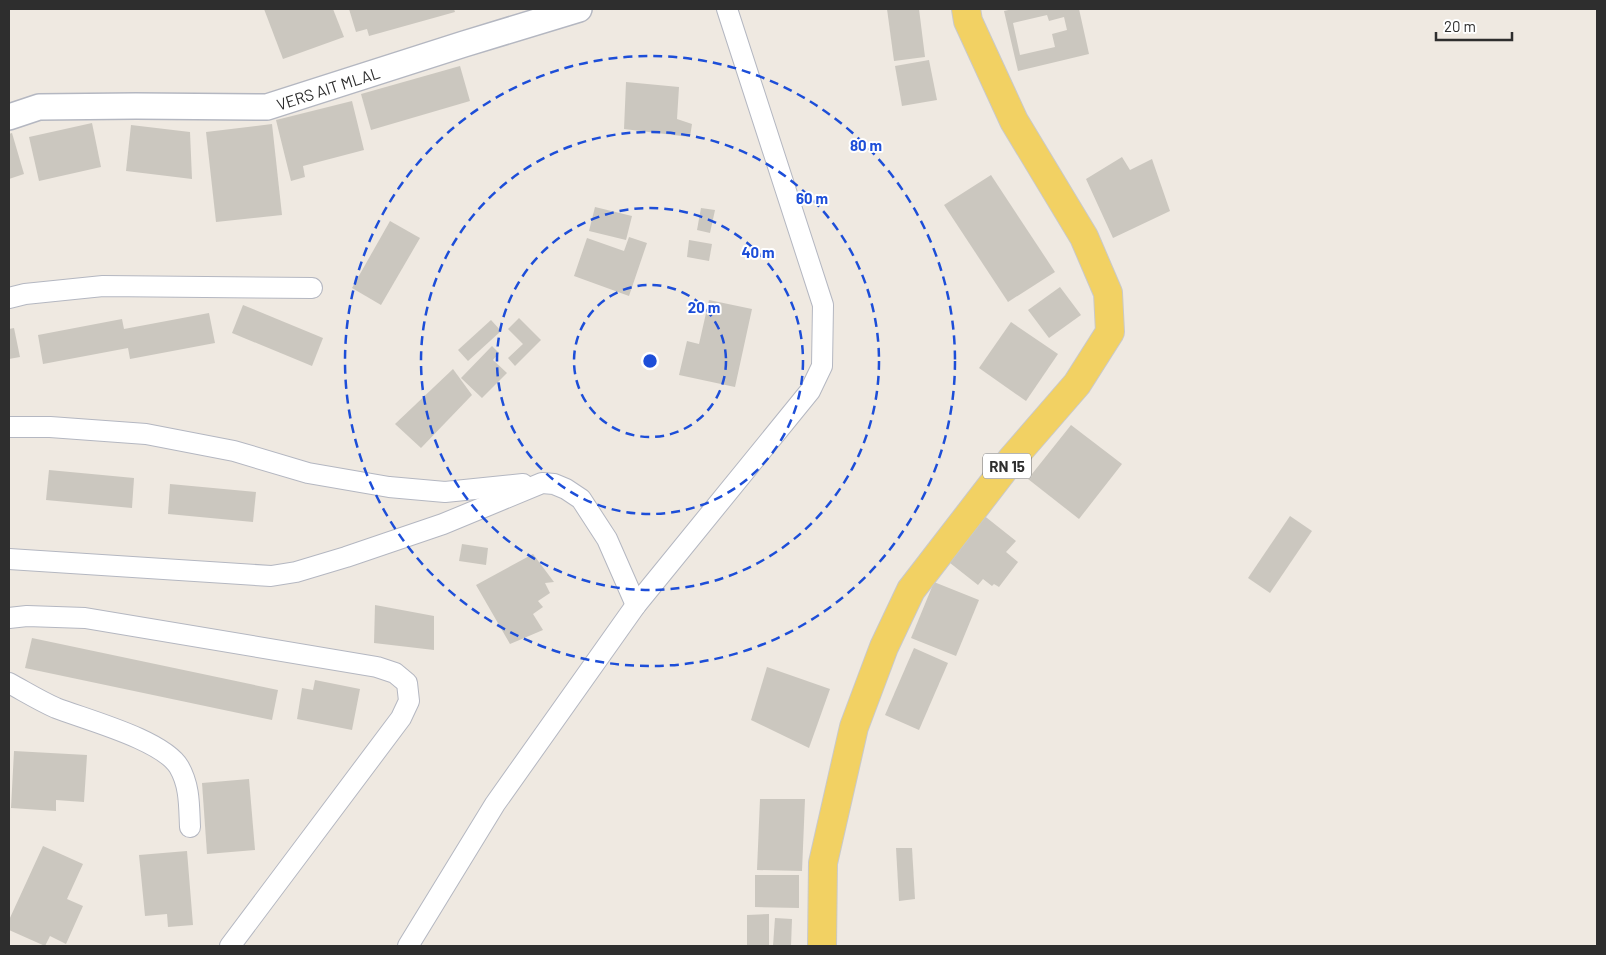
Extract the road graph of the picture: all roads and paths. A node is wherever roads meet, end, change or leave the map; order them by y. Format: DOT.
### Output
graph roads {
  1 [pos="579,9"];
  2 [pos="728,9"];
  3 [pos="966,9"];
  4 [pos="9,116"];
  5 [pos="312,288"];
  6 [pos="9,298"];
  7 [pos="9,427"];
  8 [pos="542,483"];
  9 [pos="9,559"];
  10 [pos="636,605"];
  11 [pos="9,618"];
  12 [pos="9,683"];
  13 [pos="190,827"];
  14 [pos="230,946"];
  15 [pos="408,946"];
  16 [pos="822,946"];
  1 -- 4 [label="street, VERS AIT MLAL"];
  2 -- 10 [label="street"];
  3 -- 16 [label="main road, RN 15"];
  5 -- 6 [label="street"];
  7 -- 8 [label="street"];
  8 -- 9 [label="street"];
  8 -- 10 [label="street"];
  10 -- 15 [label="street"];
  11 -- 14 [label="street"];
  12 -- 13 [label="street"];
}
